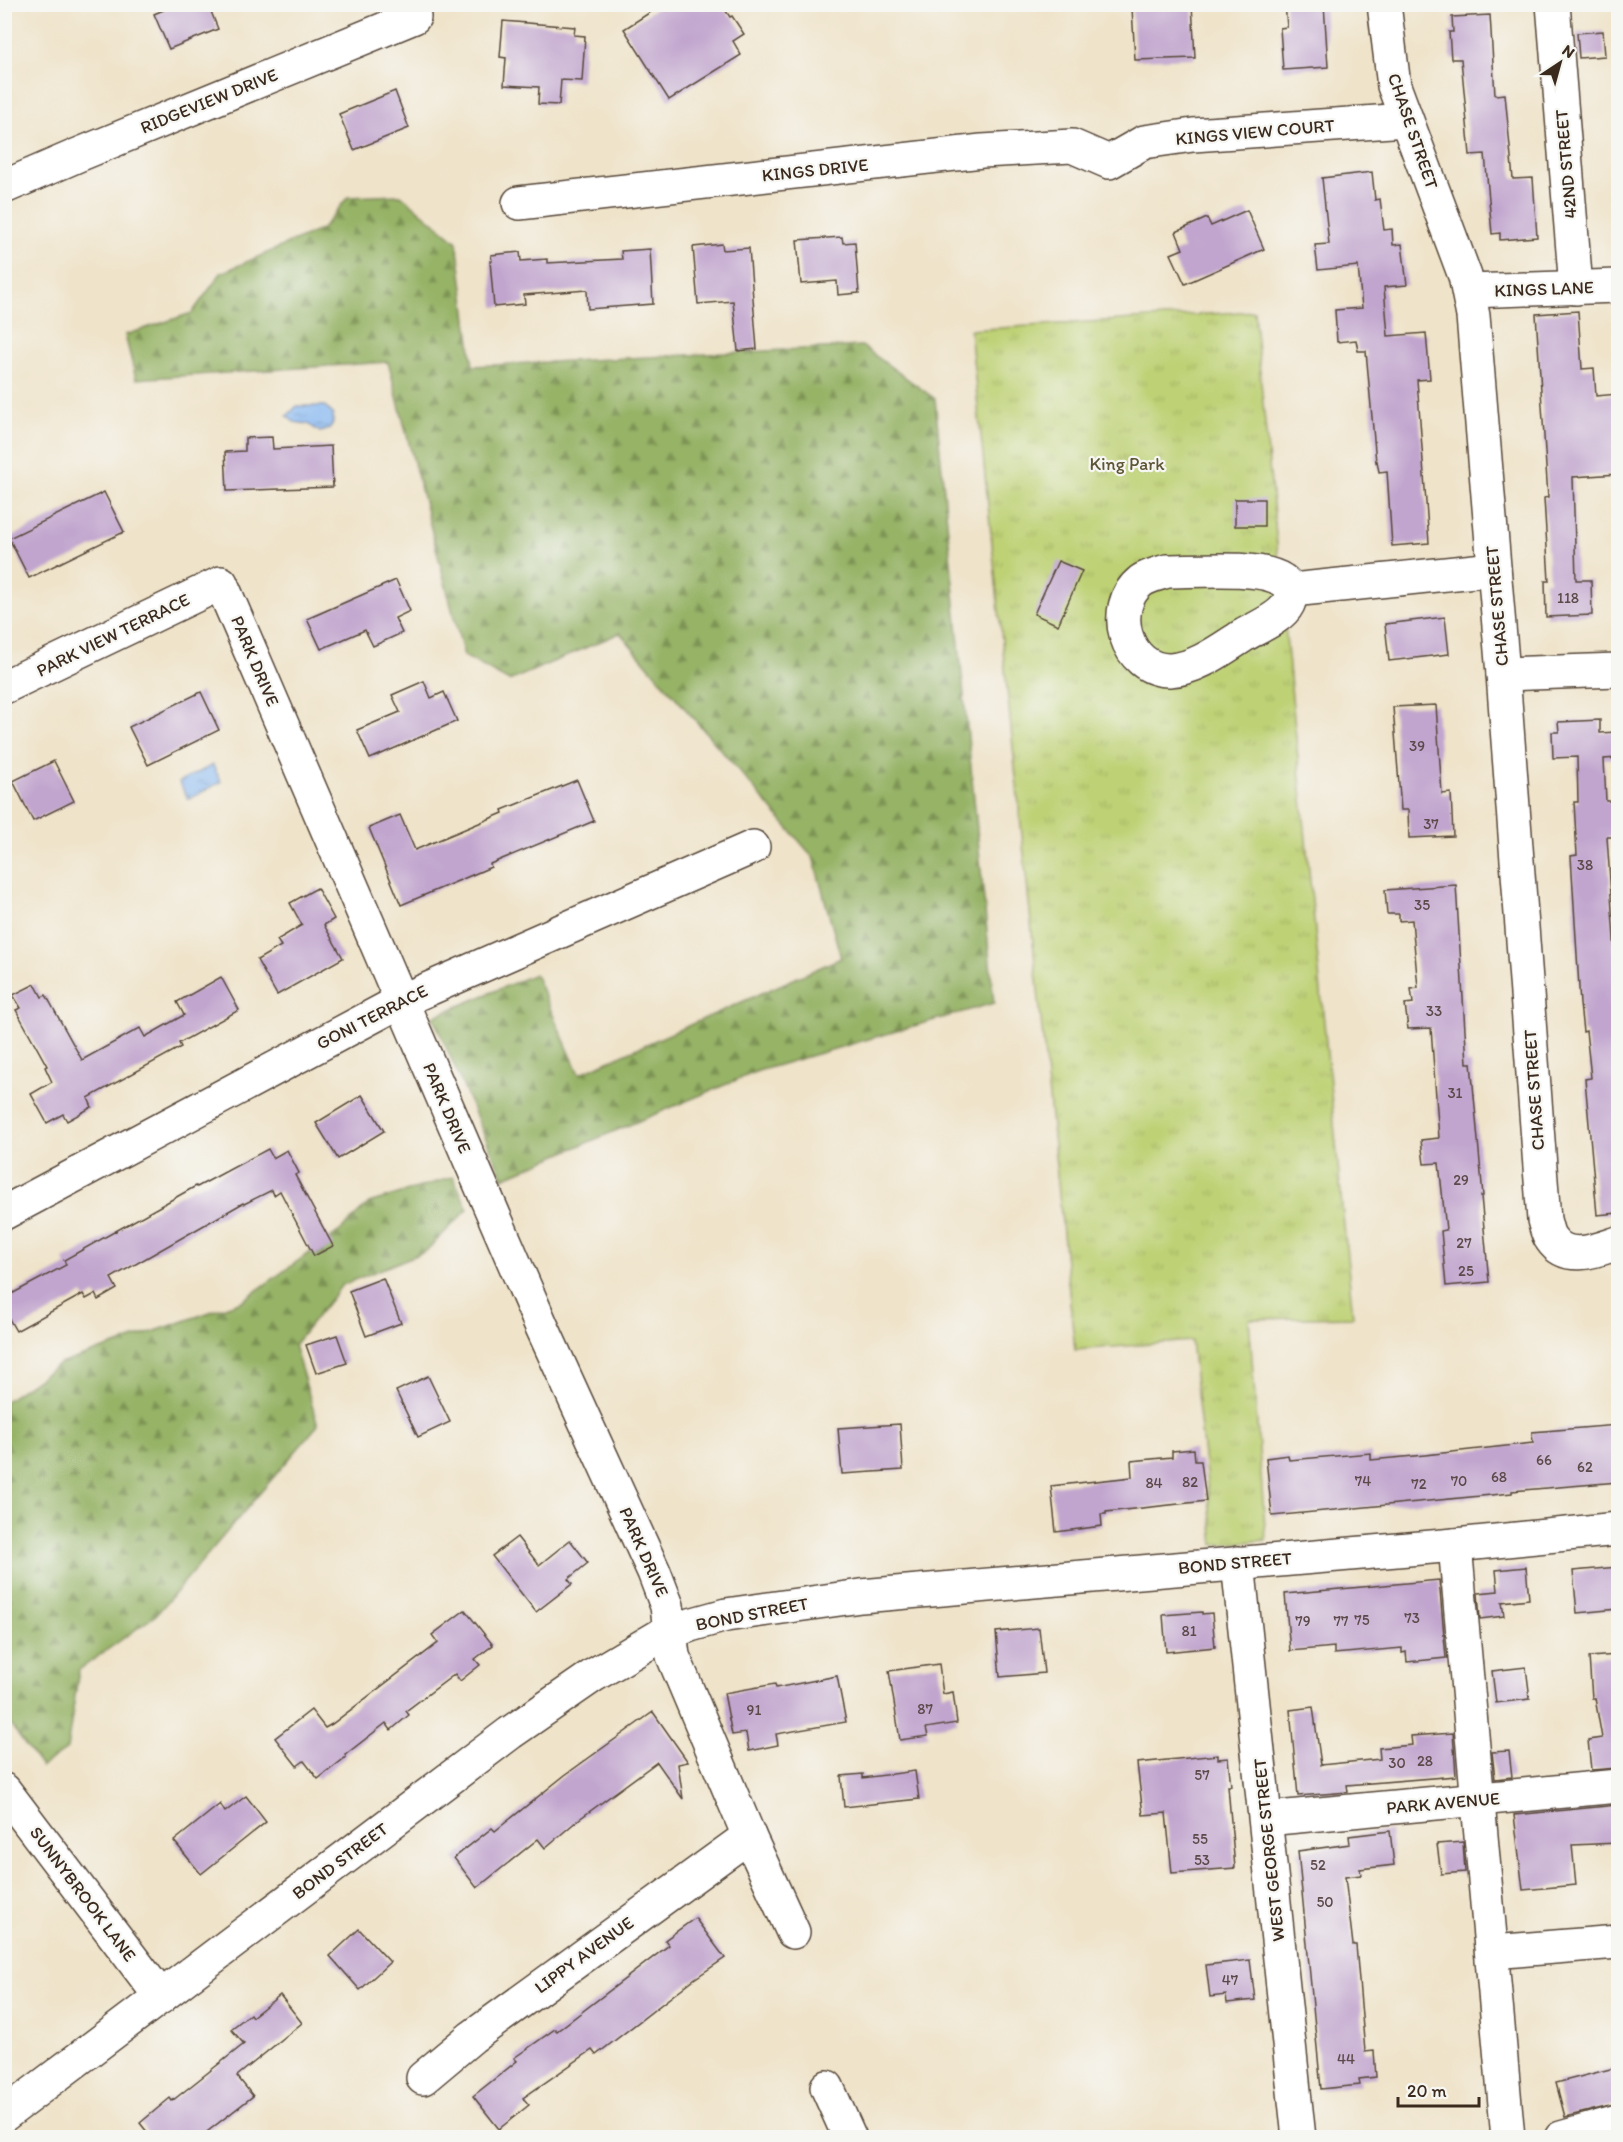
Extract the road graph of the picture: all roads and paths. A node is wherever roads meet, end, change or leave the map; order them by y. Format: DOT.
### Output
graph roads {
  1 [pos="1384,4"];
  2 [pos="1553,4"];
  3 [pos="414,17"];
  4 [pos="1406,120"];
  5 [pos="1109,162"];
  6 [pos="4,187"];
  7 [pos="519,203"];
  8 [pos="1618,286"];
  9 [pos="1576,288"];
  10 [pos="1469,291"];
  11 [pos="1494,569"];
  12 [pos="221,583"];
  13 [pos="1292,590"];
  14 [pos="1618,670"];
  15 [pos="1503,674"];
  16 [pos="4,687"];
  17 [pos="753,847"];
  18 [pos="401,1001"];
  19 [pos="4,1213"];
  20 [pos="1618,1244"];
  21 [pos="1618,1528"];
  22 [pos="1455,1545"];
  23 [pos="1238,1563"];
  24 [pos="671,1632"];
  25 [pos="1618,1786"];
  26 [pos="4,1790"];
  27 [pos="1479,1800"];
  28 [pos="1266,1820"];
  29 [pos="748,1836"];
  30 [pos="793,1932"];
  31 [pos="1618,1942"];
  32 [pos="1492,1952"];
  33 [pos="161,1997"];
  34 [pos="423,2078"];
  35 [pos="827,2087"];
  36 [pos="4,2115"];
  37 [pos="1618,2122"];
  38 [pos="850,2138"];
  39 [pos="1299,2138"];
  40 [pos="1508,2138"];
  41 [pos="1561,2138"];
  1 -- 4 [label="street, CHASE STREET"];
  2 -- 9 [label="street, 42ND STREET"];
  3 -- 6 [label="street, RIDGEVIEW DRIVE"];
  4 -- 5 [label="street, KINGS VIEW COURT"];
  4 -- 10 [label="street, CHASE STREET"];
  5 -- 7 [label="street, KINGS DRIVE"];
  8 -- 9 [label="street, KINGS LANE"];
  9 -- 10 [label="street, KINGS LANE"];
  10 -- 11 [label="street, CHASE STREET"];
  11 -- 13 [label="street"];
  11 -- 15 [label="street, CHASE STREET"];
  12 -- 16 [label="street, PARK VIEW TERRACE"];
  12 -- 18 [label="street, PARK DRIVE"];
  13 -- 13 [label="street"];
  14 -- 15 [label="street"];
  15 -- 20 [label="street, CHASE STREET"];
  17 -- 18 [label="street, GONI TERRACE"];
  18 -- 19 [label="street, GONI TERRACE"];
  18 -- 24 [label="street, PARK DRIVE"];
  21 -- 22 [label="street, BOND STREET"];
  22 -- 23 [label="street, BOND STREET"];
  22 -- 27 [label="street"];
  23 -- 24 [label="street, BOND STREET"];
  23 -- 28 [label="street, WEST GEORGE STREET"];
  24 -- 29 [label="street"];
  24 -- 33 [label="street, BOND STREET"];
  25 -- 27 [label="street, PARK AVENUE"];
  26 -- 33 [label="street, SUNNYBROOK LANE"];
  27 -- 28 [label="street, PARK AVENUE"];
  27 -- 32 [label="street"];
  28 -- 39 [label="street, WEST GEORGE STREET"];
  29 -- 30 [label="street"];
  29 -- 34 [label="street, LIPPY AVENUE"];
  31 -- 32 [label="street"];
  32 -- 40 [label="street"];
  33 -- 36 [label="street, BOND STREET"];
  35 -- 38 [label="street"];
  37 -- 41 [label="street"];
}
